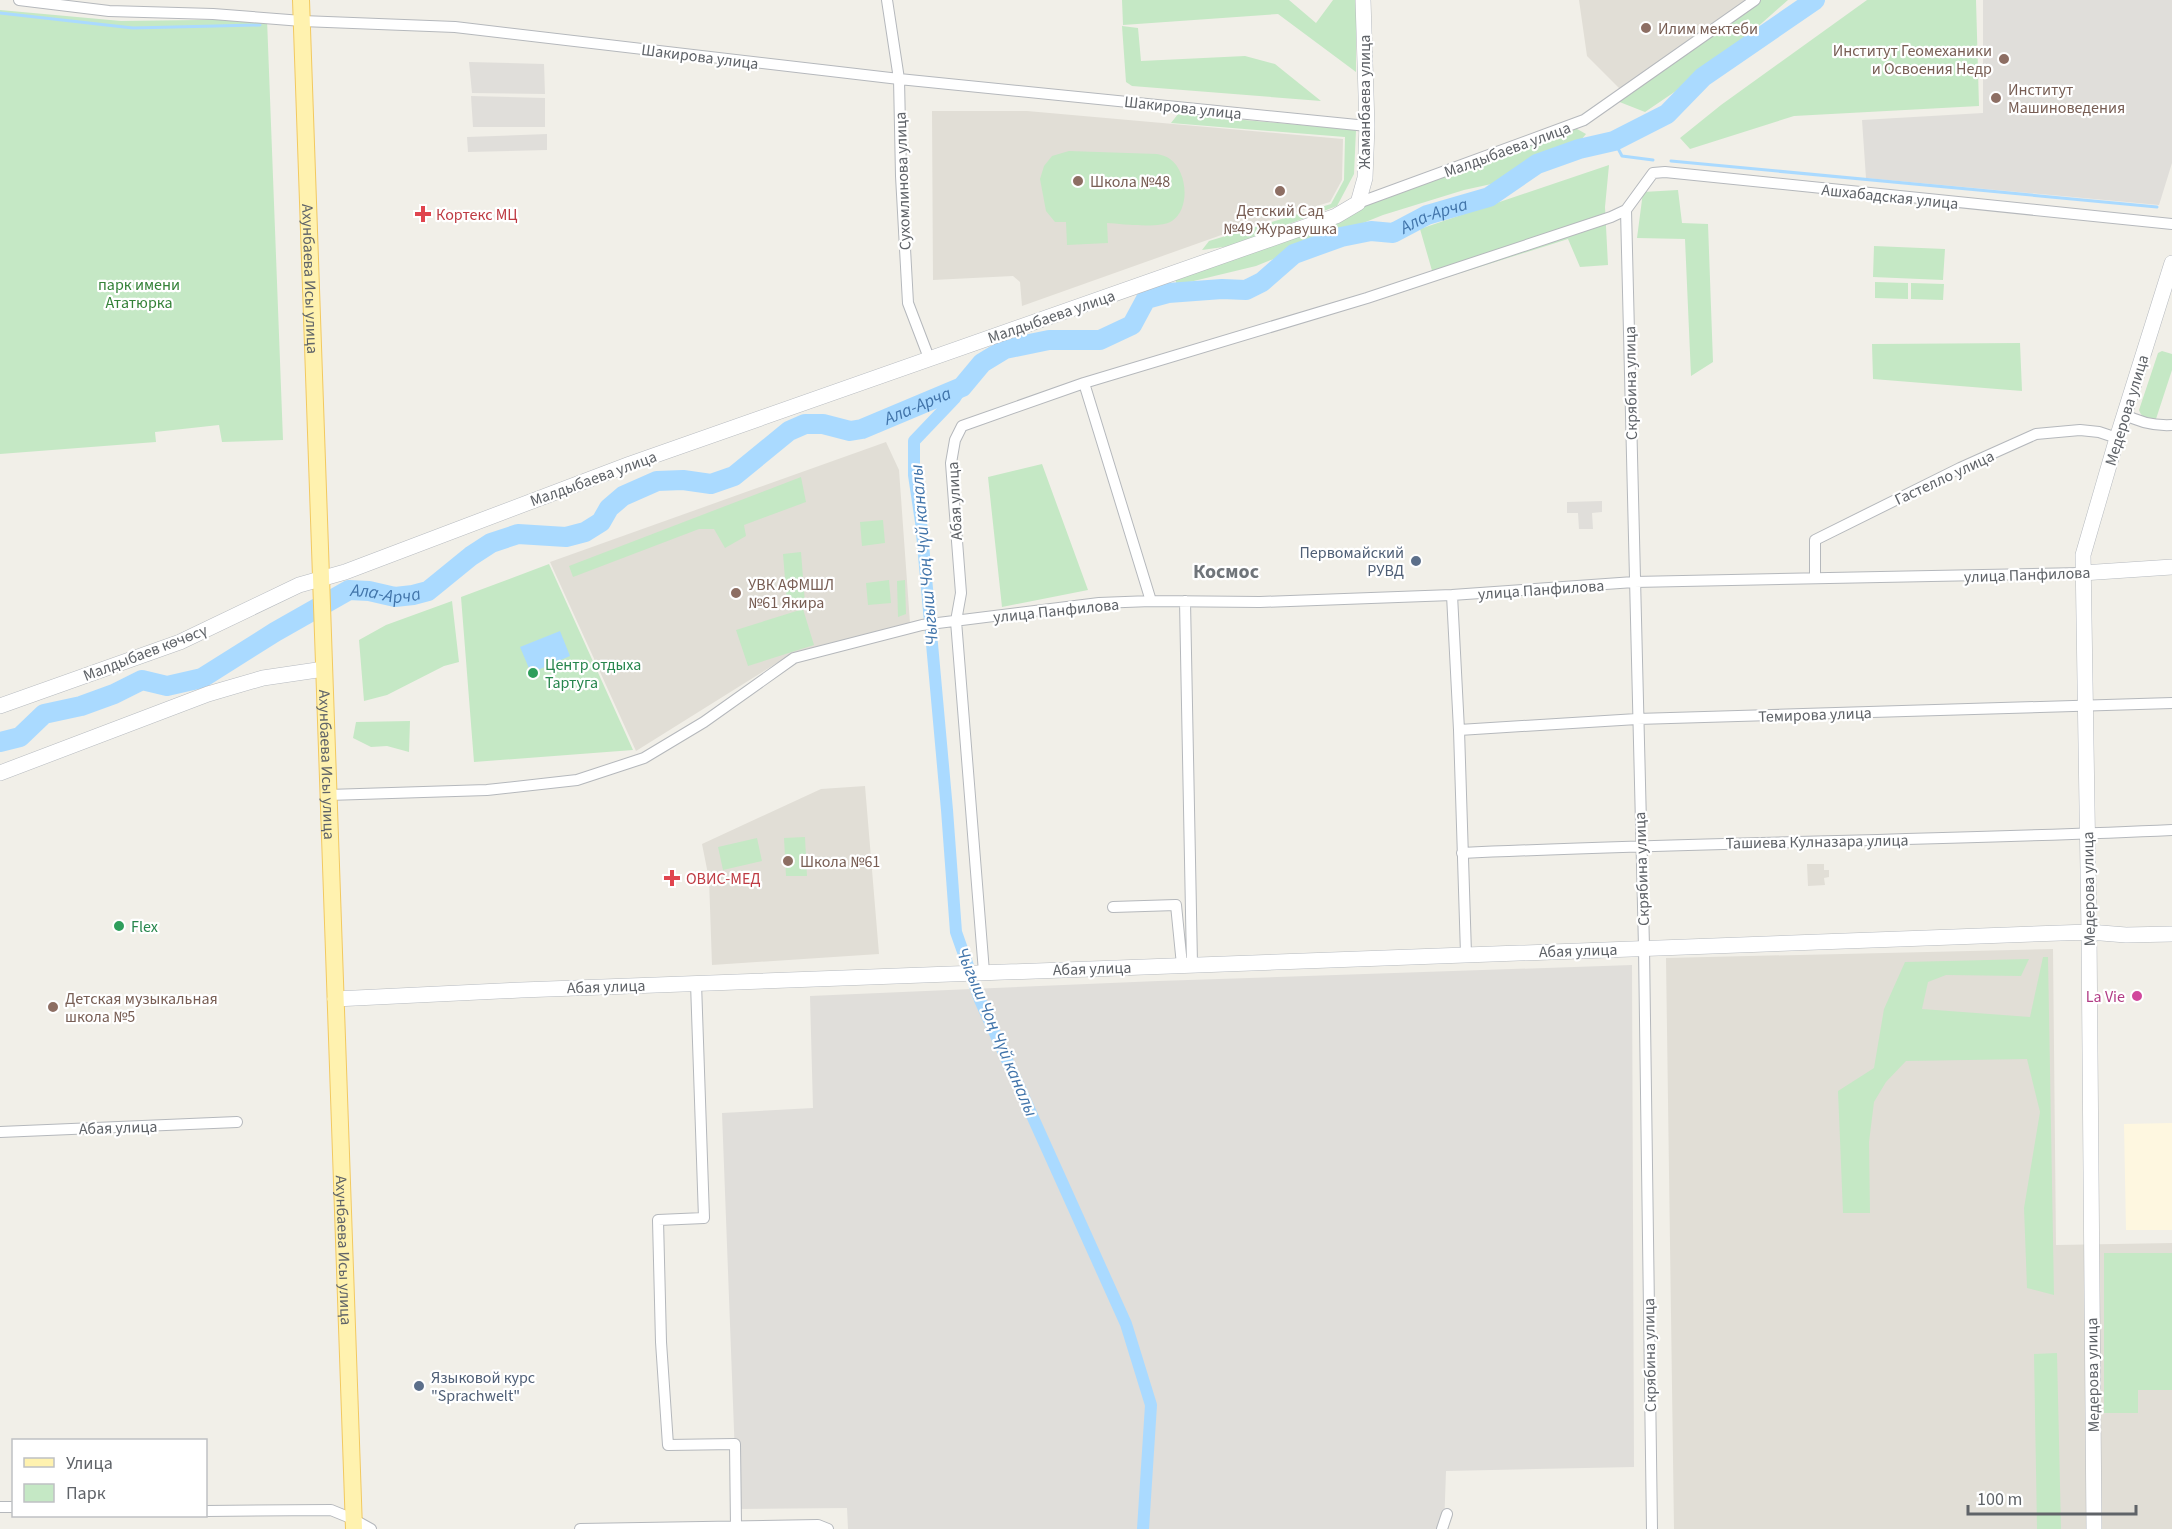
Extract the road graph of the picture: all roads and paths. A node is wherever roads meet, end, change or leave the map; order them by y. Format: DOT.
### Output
graph roads {
  1 [pos="19,0"];
  2 [pos="301,0"];
  3 [pos="887,0"];
  4 [pos="1364,0"];
  5 [pos="1755,0"];
  6 [pos="302,21"];
  7 [pos="898,79"];
  8 [pos="1367,126"];
  9 [pos="1358,204"];
  10 [pos="1626,210"];
  11 [pos="2172,224"];
  12 [pos="2172,263"];
  13 [pos="929,358"];
  14 [pos="1084,383"];
  15 [pos="2124,414"];
  16 [pos="2172,425"];
  17 [pos="2117,438"];
  18 [pos="2172,567"];
  19 [pos="2082,573"];
  20 [pos="1815,578"];
  21 [pos="1634,582"];
  22 [pos="320,586"];
  23 [pos="1452,595"];
  24 [pos="1151,601"];
  25 [pos="1185,601"];
  26 [pos="956,621"];
  27 [pos="324,669"];
  28 [pos="2172,703"];
  29 [pos="0,706"];
  30 [pos="2084,706"];
  31 [pos="1637,719"];
  32 [pos="1459,730"];
  33 [pos="0,773"];
  34 [pos="328,795"];
  35 [pos="2172,830"];
  36 [pos="2087,834"];
  37 [pos="1641,845"];
  38 [pos="1462,853"];
  39 [pos="1113,908"];
  40 [pos="2089,932"];
  41 [pos="2172,934"];
  42 [pos="1644,947"];
  43 [pos="1466,954"];
  44 [pos="1187,964"];
  45 [pos="973,972"];
  46 [pos="696,983"];
  47 [pos="335,999"];
  48 [pos="237,1122"];
  49 [pos="0,1132"];
  50 [pos="207,1511"];
  51 [pos="1447,1514"];
  52 [pos="354,1524"];
  53 [pos="736,1526"];
  54 [pos="371,1529"];
  55 [pos="580,1529"];
  56 [pos="828,1529"];
  57 [pos="1442,1529"];
  58 [pos="1652,1529"];
  59 [pos="2094,1529"];
  1 -- 6 [label="street, Шакирова улица"];
  2 -- 6 [label="main road, Ахунбаева Исы улица"];
  3 -- 7 [label="street, Сухомлинова улица"];
  4 -- 8 [label="street, Жаманбаева улица"];
  5 -- 9 [label="street, Малдыбаева улица"];
  6 -- 7 [label="street, Шакирова улица"];
  6 -- 22 [label="main road, Ахунбаева Исы улица"];
  7 -- 8 [label="street, Шакирова улица"];
  7 -- 13 [label="street, Сухомлинова улица"];
  8 -- 9 [label="street, Жаманбаева улица"];
  9 -- 13 [label="street, Малдыбаева улица"];
  10 -- 11 [label="street, Ашхабадская улица"];
  10 -- 14 [label="street"];
  10 -- 21 [label="street, Скрябина улица"];
  12 -- 15 [label="street, Медерова улица"];
  13 -- 22 [label="street, Малдыбаева улица"];
  14 -- 24 [label="street"];
  14 -- 26 [label="street, Абая улица"];
  15 -- 16 [label="street"];
  15 -- 17 [label="street, Медерова улица"];
  17 -- 19 [label="street, Медерова улица"];
  17 -- 20 [label="street, Гастелло улица"];
  18 -- 19 [label="street, улица Панфилова"];
  19 -- 20 [label="street, улица Панфилова"];
  19 -- 30 [label="street, Медерова улица"];
  20 -- 21 [label="street, улица Панфилова"];
  21 -- 23 [label="street, улица Панфилова"];
  21 -- 31 [label="street, Скрябина улица"];
  22 -- 27 [label="main road, Ахунбаева Исы улица"];
  22 -- 29 [label="street, Малдыбаев көчөсү"];
  23 -- 25 [label="street, улица Панфилова"];
  23 -- 32 [label="street"];
  24 -- 25 [label="street, улица Панфилова"];
  24 -- 26 [label="street, улица Панфилова"];
  25 -- 44 [label="street"];
  26 -- 34 [label="street, улица Панфилова"];
  26 -- 45 [label="street, Абая улица"];
  27 -- 33 [label="street"];
  27 -- 34 [label="main road, Ахунбаева Исы улица"];
  28 -- 30 [label="street, Темирова улица"];
  30 -- 31 [label="street, Темирова улица"];
  30 -- 36 [label="street, Медерова улица"];
  31 -- 32 [label="street, Темирова улица"];
  31 -- 37 [label="street, Скрябина улица"];
  32 -- 38 [label="street"];
  34 -- 47 [label="main road, Ахунбаева Исы улица"];
  35 -- 36 [label="street, Ташиева Кулназара улица"];
  36 -- 37 [label="street, Ташиева Кулназара улица"];
  36 -- 40 [label="street, Медерова улица"];
  37 -- 38 [label="street, Ташиева Кулназара улица"];
  37 -- 42 [label="street, Скрябина улица"];
  38 -- 43 [label="street"];
  39 -- 44 [label="street"];
  40 -- 41 [label="street, Абая улица"];
  40 -- 42 [label="street, Абая улица"];
  40 -- 59 [label="street, Медерова улица"];
  42 -- 43 [label="street, Абая улица"];
  42 -- 58 [label="street, Скрябина улица"];
  43 -- 44 [label="street, Абая улица"];
  44 -- 45 [label="street, Абая улица"];
  45 -- 46 [label="street, Абая улица"];
  46 -- 47 [label="street, Абая улица"];
  46 -- 53 [label="street"];
  47 -- 52 [label="main road, Ахунбаева Исы улица"];
  48 -- 49 [label="street, Абая улица"];
  50 -- 52 [label="street"];
  51 -- 57 [label="street"];
  52 -- 54 [label="street"];
  53 -- 55 [label="street"];
  53 -- 56 [label="street"];
}
